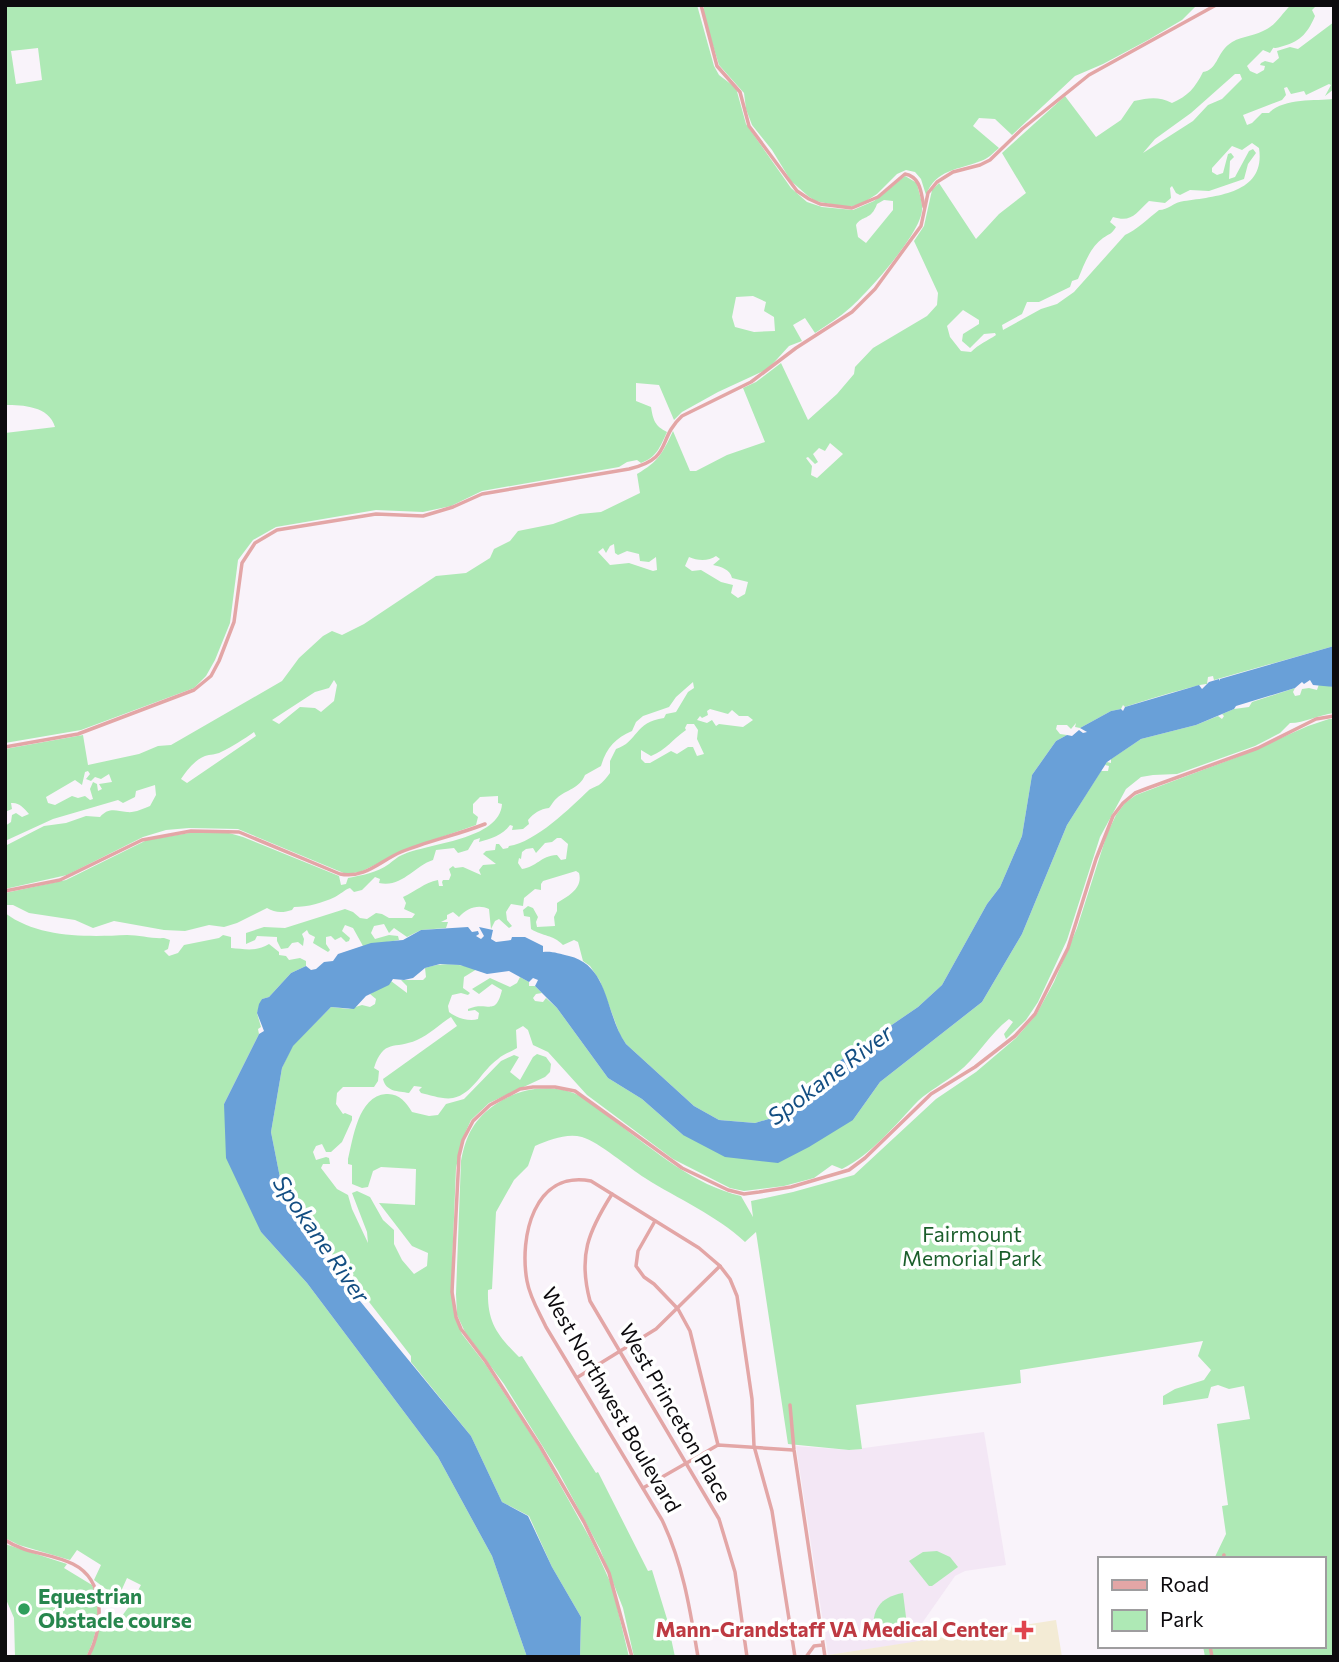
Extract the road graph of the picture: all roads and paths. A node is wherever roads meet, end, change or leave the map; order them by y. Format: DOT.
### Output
graph roads {
  1 [pos="701,5"];
  2 [pos="1216,5"];
  3 [pos="925,208"];
  4 [pos="1334,716"];
  5 [pos="5,747"];
  6 [pos="485,824"];
  7 [pos="5,891"];
  8 [pos="612,1194"];
  9 [pos="656,1221"];
  10 [pos="720,1266"];
  11 [pos="678,1309"];
  12 [pos="621,1351"];
  13 [pos="578,1377"];
  14 [pos="790,1405"];
  15 [pos="718,1445"];
  16 [pos="754,1446"];
  17 [pos="794,1450"];
  18 [pos="686,1462"];
  19 [pos="642,1488"];
  20 [pos="5,1540"];
  21 [pos="823,1644"];
  22 [pos="88,1657"];
  23 [pos="632,1657"];
  24 [pos="698,1657"];
  25 [pos="747,1657"];
  26 [pos="795,1657"];
  27 [pos="806,1657"];
  28 [pos="824,1657"];
  1 -- 3 [label="street"];
  2 -- 3 [label="street"];
  3 -- 5 [label="street"];
  4 -- 23 [label="street"];
  6 -- 7 [label="street"];
  8 -- 9 [label="street"];
  8 -- 12 [label="street, West Princeton Place"];
  8 -- 13 [label="street, West Northwest Boulevard"];
  9 -- 10 [label="street"];
  9 -- 11 [label="street"];
  10 -- 11 [label="street"];
  10 -- 16 [label="street"];
  11 -- 12 [label="street"];
  11 -- 15 [label="street"];
  12 -- 13 [label="street"];
  12 -- 18 [label="street, West Princeton Place"];
  13 -- 19 [label="street, West Northwest Boulevard"];
  14 -- 17 [label="street"];
  15 -- 16 [label="street"];
  15 -- 18 [label="street"];
  16 -- 17 [label="street"];
  16 -- 26 [label="street"];
  17 -- 21 [label="street"];
  18 -- 19 [label="street"];
  18 -- 25 [label="street, West Princeton Place"];
  19 -- 24 [label="street, West Northwest Boulevard"];
  20 -- 22 [label="street"];
  21 -- 27 [label="street"];
  21 -- 28 [label="street"];
}
